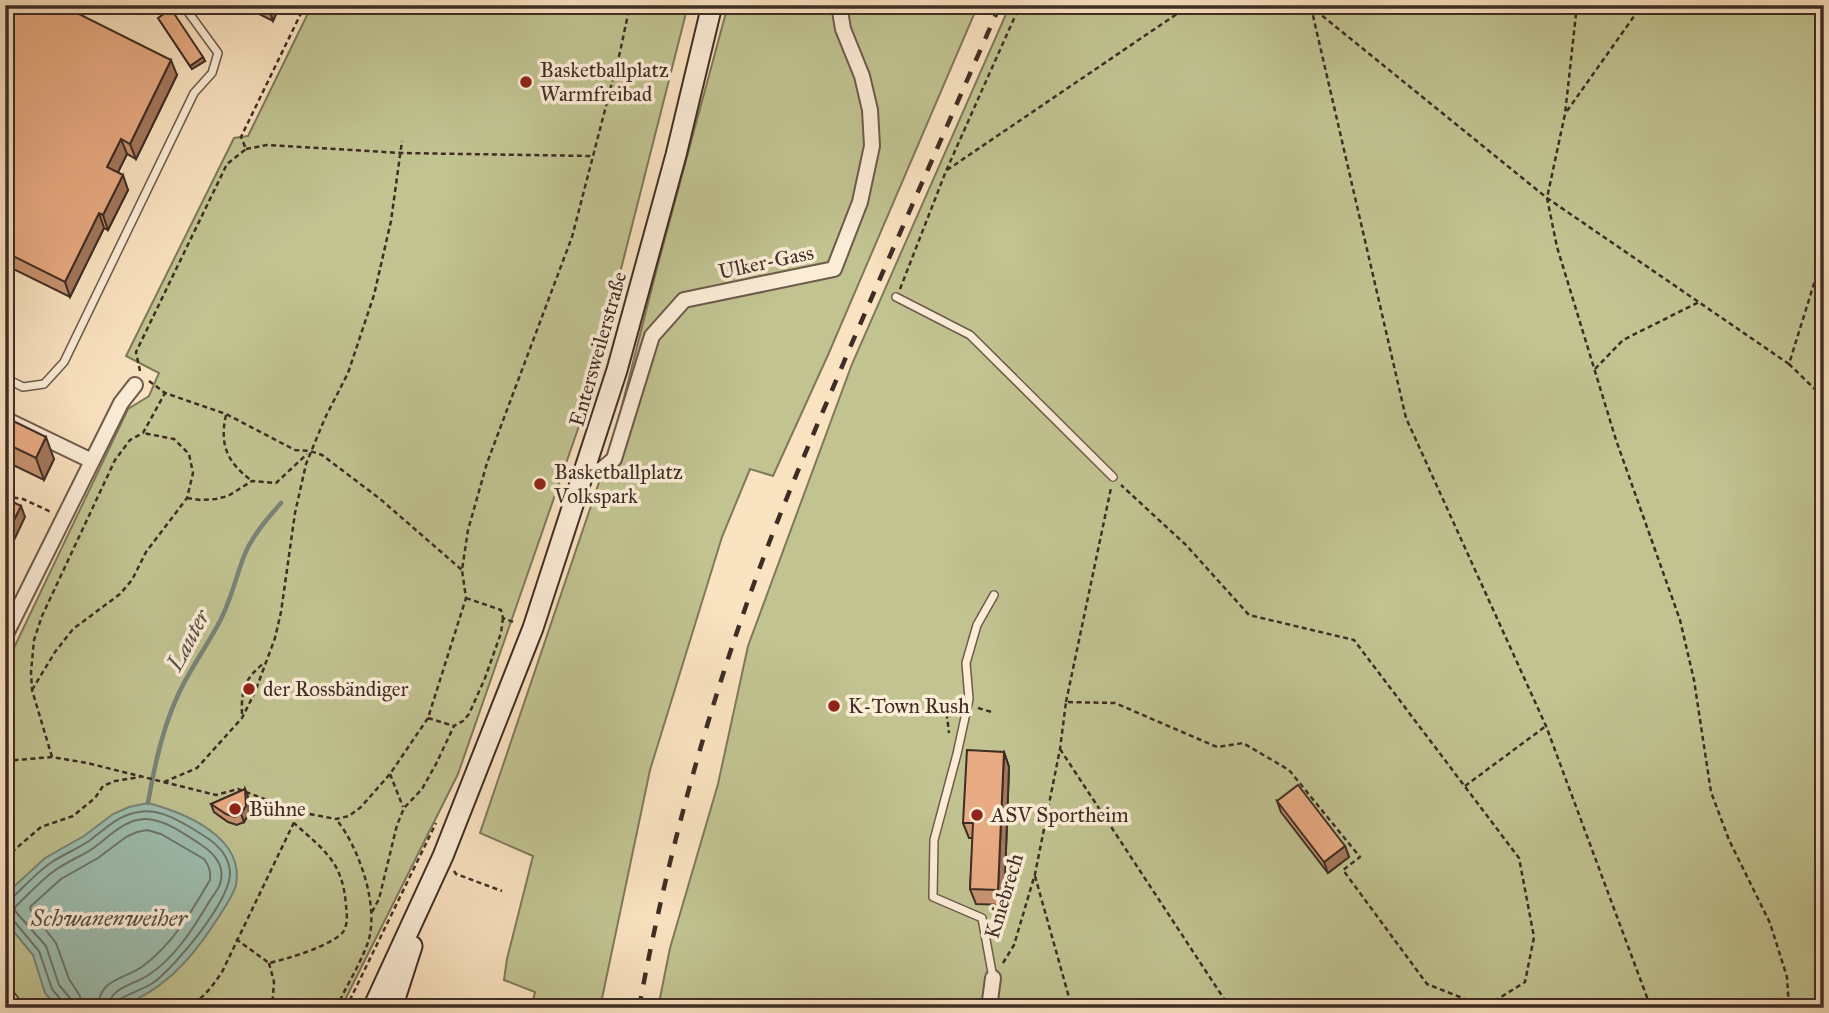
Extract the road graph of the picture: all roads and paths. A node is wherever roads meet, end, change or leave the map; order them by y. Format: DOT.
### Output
graph roads {
  1 [pos="8,5"];
  2 [pos="183,5"];
  3 [pos="305,5"];
  4 [pos="630,5"];
  5 [pos="712,5"];
  6 [pos="839,5"];
  7 [pos="1020,5"];
  8 [pos="1190,5"];
  9 [pos="1577,5"];
  10 [pos="1642,5"];
  11 [pos="1310,6"];
  12 [pos="5,11"];
  13 [pos="1565,114"];
  14 [pos="402,141"];
  15 [pos="246,149"];
  16 [pos="401,153"];
  17 [pos="592,156"];
  18 [pos="946,171"];
  19 [pos="1547,198"];
  20 [pos="1824,259"];
  21 [pos="896,297"];
  22 [pos="1699,303"];
  23 [pos="1789,365"];
  24 [pos="1595,369"];
  25 [pos="5,379"];
  26 [pos="138,379"];
  27 [pos="165,393"];
  28 [pos="1824,398"];
  29 [pos="226,414"];
  30 [pos="5,419"];
  31 [pos="143,433"];
  32 [pos="310,452"];
  33 [pos="92,461"];
  34 [pos="585,472"];
  35 [pos="1113,477"];
  36 [pos="252,481"];
  37 [pos="5,496"];
  38 [pos="187,498"];
  39 [pos="64,517"];
  40 [pos="462,570"];
  41 [pos="994,595"];
  42 [pos="466,598"];
  43 [pos="503,618"];
  44 [pos="519,624"];
  45 [pos="5,636"];
  46 [pos="265,662"];
  47 [pos="32,690"];
  48 [pos="927,702"];
  49 [pos="1066,702"];
  50 [pos="242,718"];
  51 [pos="428,718"];
  52 [pos="454,726"];
  53 [pos="1546,726"];
  54 [pos="1060,749"];
  55 [pos="957,754"];
  56 [pos="52,757"];
  57 [pos="5,761"];
  58 [pos="390,774"];
  59 [pos="143,777"];
  60 [pos="164,782"];
  61 [pos="1465,786"];
  62 [pos="404,808"];
  63 [pos="299,811"];
  64 [pos="441,813"];
  65 [pos="336,818"];
  66 [pos="294,823"];
  67 [pos="443,856"];
  68 [pos="5,858"];
  69 [pos="1034,874"];
  70 [pos="502,891"];
  71 [pos="372,912"];
  72 [pos="236,939"];
  73 [pos="269,963"];
  74 [pos="993,978"];
  75 [pos="5,999"];
  76 [pos="12,1008"];
  77 [pos="186,1008"];
  78 [pos="272,1008"];
  79 [pos="336,1008"];
  80 [pos="346,1008"];
  81 [pos="373,1008"];
  82 [pos="392,1008"];
  83 [pos="989,1008"];
  84 [pos="1072,1008"];
  85 [pos="1230,1008"];
  86 [pos="1651,1008"];
  87 [pos="1789,1008"];
  1 -- 12 [label="lane"];
  2 -- 25 [label="lane"];
  3 -- 15 [label="path"];
  4 -- 17 [label="path"];
  5 -- 34 [label="main road, Entersweilerstraße"];
  6 -- 34 [label="street, Ulker-Gass"];
  7 -- 18 [label="path"];
  8 -- 18 [label="path"];
  9 -- 13 [label="path"];
  10 -- 13 [label="path"];
  11 -- 19 [label="path"];
  11 -- 53 [label="path"];
  13 -- 19 [label="path"];
  14 -- 16 [label="path"];
  15 -- 16 [label="path"];
  15 -- 26 [label="path"];
  16 -- 17 [label="path"];
  16 -- 32 [label="path"];
  17 -- 40 [label="path"];
  18 -- 21 [label="path"];
  19 -- 22 [label="path"];
  19 -- 24 [label="path"];
  20 -- 23 [label="path"];
  21 -- 35 [label="lane"];
  22 -- 23 [label="path"];
  22 -- 24 [label="path"];
  23 -- 28 [label="path"];
  24 -- 87 [label="path"];
  26 -- 27 [label="path"];
  26 -- 33 [label="street"];
  27 -- 29 [label="path"];
  27 -- 31 [label="path"];
  29 -- 32 [label="path"];
  29 -- 36 [label="path"];
  30 -- 33 [label="street"];
  31 -- 38 [label="path"];
  31 -- 47 [label="path"];
  32 -- 36 [label="path"];
  32 -- 40 [label="path"];
  32 -- 46 [label="path"];
  33 -- 39 [label="street"];
  34 -- 67 [label="main road, Entersweilerstraße"];
  35 -- 49 [label="path, Kniebrech"];
  35 -- 61 [label="path"];
  36 -- 38 [label="path"];
  37 -- 39 [label="path"];
  38 -- 47 [label="path"];
  39 -- 45 [label="street"];
  40 -- 42 [label="path"];
  41 -- 55 [label="lane"];
  42 -- 43 [label="path"];
  42 -- 51 [label="path"];
  43 -- 44 [label="path"];
  43 -- 52 [label="path"];
  46 -- 50 [label="path"];
  46 -- 50 [label="path"];
  47 -- 56 [label="path"];
  48 -- 55 [label="path"];
  49 -- 54 [label="path, Kniebrech"];
  49 -- 61 [label="path"];
  50 -- 60 [label="path"];
  51 -- 52 [label="path"];
  51 -- 58 [label="path"];
  52 -- 62 [label="path"];
  53 -- 61 [label="path"];
  53 -- 86 [label="path"];
  54 -- 69 [label="path, Kniebrech"];
  54 -- 85 [label="path"];
  55 -- 74 [label="lane"];
  56 -- 57 [label="path"];
  56 -- 59 [label="path"];
  58 -- 62 [label="path"];
  58 -- 65 [label="path"];
  59 -- 60 [label="path"];
  59 -- 68 [label="path"];
  60 -- 63 [label="path"];
  62 -- 71 [label="path"];
  63 -- 65 [label="path"];
  63 -- 66 [label="path"];
  64 -- 80 [label="path"];
  65 -- 71 [label="path"];
  66 -- 72 [label="path"];
  66 -- 73 [label="path"];
  67 -- 70 [label="path"];
  67 -- 81 [label="main road, Entersweilerstraße"];
  67 -- 82 [label="main road, Entersweilerstraße"];
  69 -- 74 [label="path, Kniebrech"];
  69 -- 84 [label="path"];
  71 -- 79 [label="path"];
  72 -- 73 [label="path"];
  72 -- 77 [label="path"];
  73 -- 78 [label="path"];
  74 -- 83 [label="street"];
  75 -- 76 [label="main road"];
}
